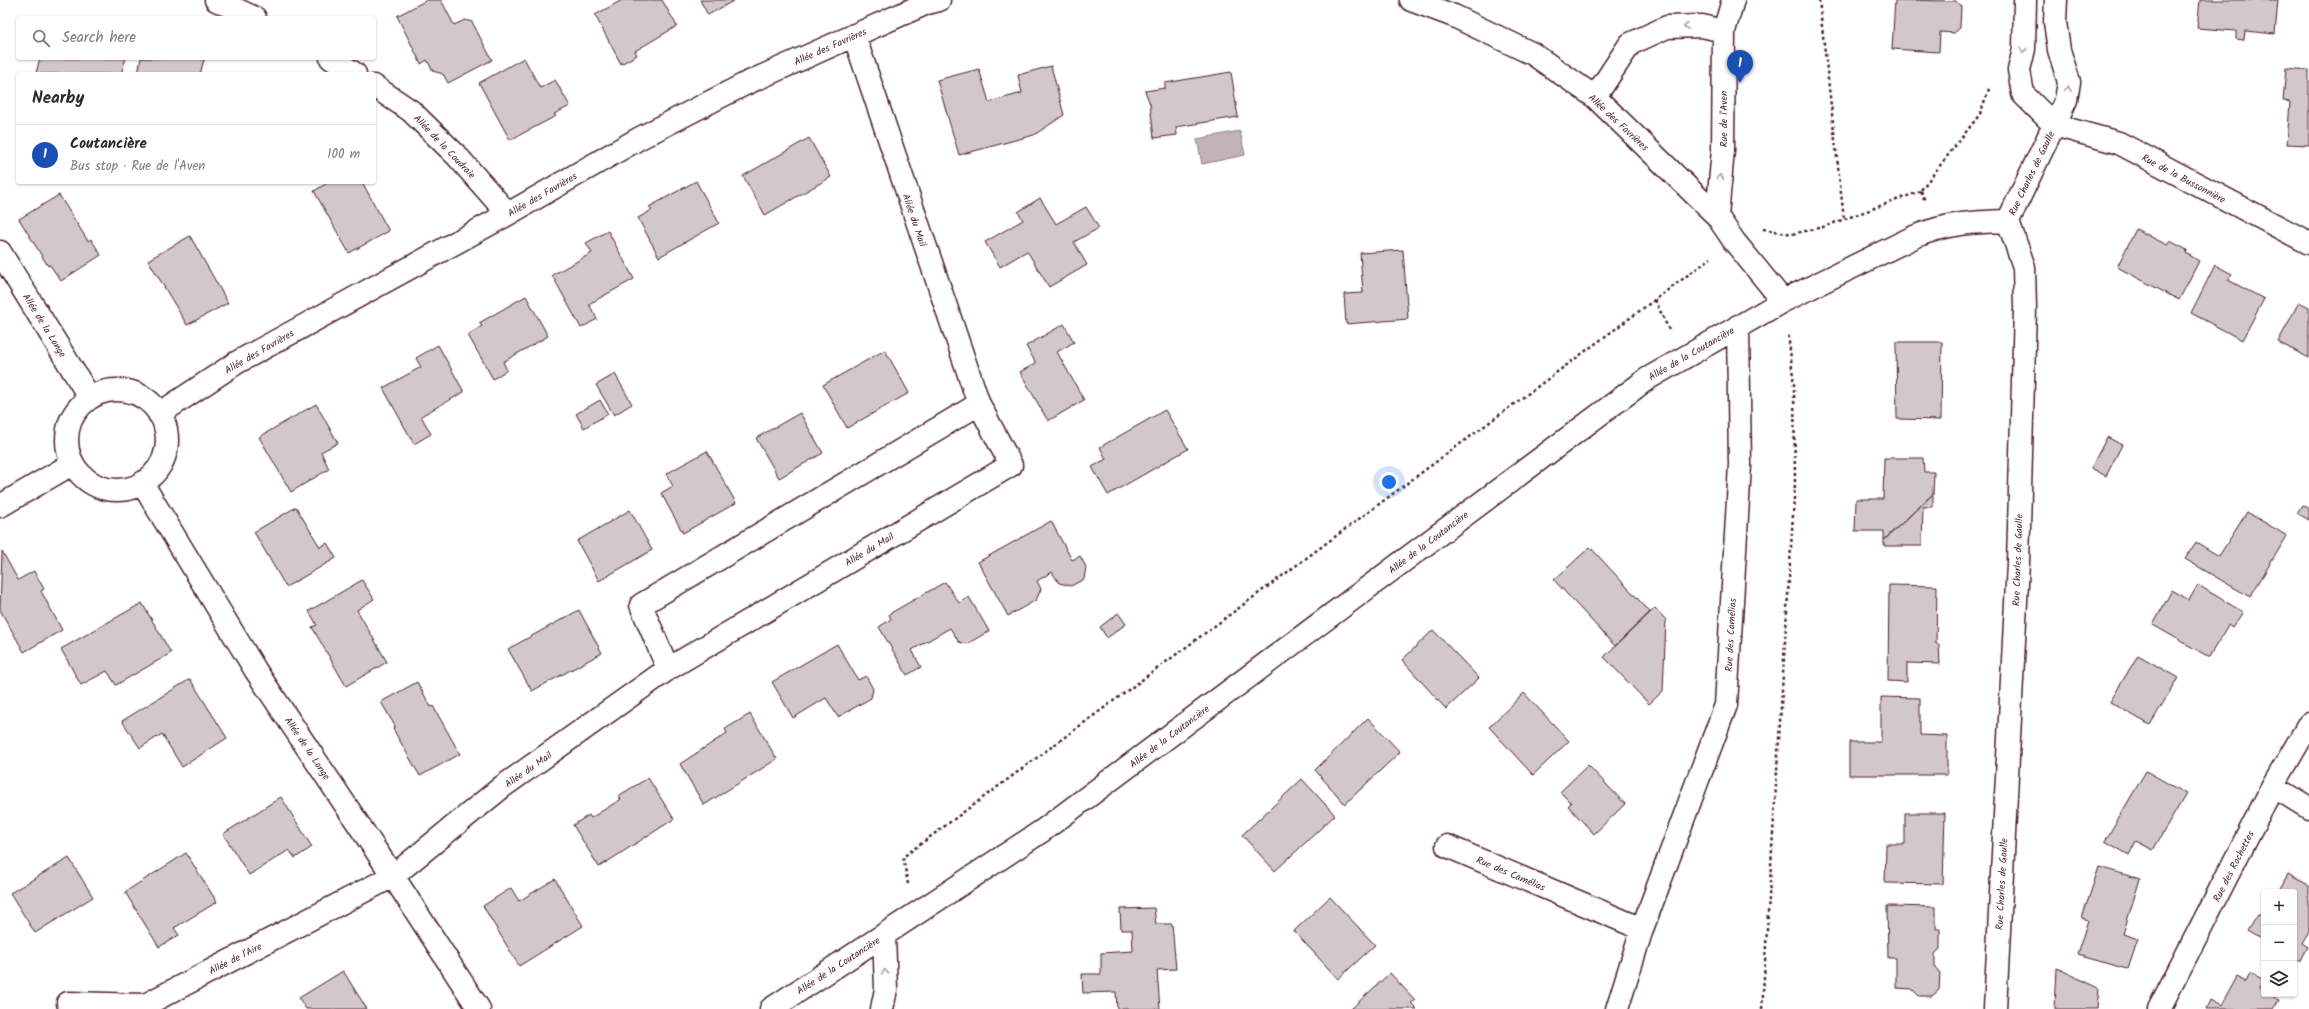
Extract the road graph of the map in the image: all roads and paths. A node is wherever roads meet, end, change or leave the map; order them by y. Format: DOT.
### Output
graph roads {
  1 [pos="216,0"];
  2 [pos="939,0"];
  3 [pos="1411,0"];
  4 [pos="1733,0"];
  5 [pos="1819,0"];
  6 [pos="2025,0"];
  7 [pos="2056,0"];
  8 [pos="251,16"];
  9 [pos="1724,31"];
  10 [pos="854,35"];
  11 [pos="335,60"];
  12 [pos="353,72"];
  13 [pos="1992,80"];
  14 [pos="376,87"];
  15 [pos="1595,97"];
  16 [pos="2054,125"];
  17 [pos="508,214"];
  18 [pos="1717,216"];
  19 [pos="1844,219"];
  20 [pos="2008,221"];
  21 [pos="1734,241"];
  22 [pos="2309,243"];
  23 [pos="0,252"];
  24 [pos="1655,300"];
  25 [pos="1783,301"];
  26 [pos="1738,326"];
  27 [pos="1683,358"];
  28 [pos="90,398"];
  29 [pos="979,404"];
  30 [pos="159,414"];
  31 [pos="72,464"];
  32 [pos="142,484"];
  33 [pos="0,506"];
  34 [pos="668,669"];
  35 [pos="2309,724"];
  36 [pos="2273,786"];
  37 [pos="2309,808"];
  38 [pos="1447,846"];
  39 [pos="394,876"];
  40 [pos="915,915"];
  41 [pos="1642,929"];
  42 [pos="884,935"];
  43 [pos="68,1003"];
  44 [pos="479,1009"];
  45 [pos="772,1009"];
  46 [pos="882,1009"];
  47 [pos="1617,1009"];
  48 [pos="1762,1009"];
  49 [pos="1995,1009"];
  50 [pos="2159,1009"];
  1 -- 8 [label="street"];
  2 -- 10 [label="street, Allée des Favrières"];
  3 -- 15 [label="street, Allée des Favrières"];
  4 -- 9 [label="street, Rue de l'Aven"];
  5 -- 19 [label="path"];
  6 -- 16 [label="street, Rue Charles de Gaulle, one-way"];
  16 -- 7 [label="street, Rue Charles de Gaulle, one-way"];
  9 -- 15 [label="street, one-way"];
  18 -- 9 [label="street, Rue de l'Aven, one-way"];
  10 -- 17 [label="street, Allée des Favrières"];
  10 -- 29 [label="street, Allée du Mail"];
  11 -- 12 [label="street"];
  13 -- 19 [label="path"];
  14 -- 17 [label="street, Allée de la Coudraie"];
  15 -- 18 [label="street, Allée des Favrières"];
  16 -- 20 [label="street, Rue Charles de Gaulle"];
  16 -- 22 [label="street, Rue de la Bussonnière"];
  17 -- 30 [label="street, Allée des Favrières"];
  18 -- 21 [label="street, Allée des Favrières"];
  19 -- 21 [label="path"];
  20 -- 25 [label="street, Allée de la Coutancière"];
  20 -- 49 [label="street, Rue Charles de Gaulle"];
  21 -- 24 [label="path"];
  21 -- 25 [label="street, Allée des Favrières"];
  23 -- 28 [label="street, Allée de la Longe"];
  24 -- 27 [label="path"];
  24 -- 40 [label="path"];
  25 -- 26 [label="street, Allée de la Coutancière"];
  25 -- 48 [label="path"];
  26 -- 27 [label="street, Allée de la Coutancière"];
  26 -- 41 [label="street, Rue des Camélias"];
  27 -- 40 [label="street, Allée de la Coutancière"];
  28 -- 30 [label="street"];
  28 -- 31 [label="street"];
  29 -- 34 [label="street"];
  29 -- 34 [label="street, Allée du Mail"];
  30 -- 32 [label="street"];
  31 -- 32 [label="street"];
  31 -- 33 [label="street"];
  32 -- 39 [label="street, Allée de la Longe"];
  34 -- 39 [label="street, Allée du Mail"];
  35 -- 36 [label="street, Rue des Rochettes"];
  36 -- 37 [label="street"];
  36 -- 50 [label="street, Rue des Rochettes"];
  38 -- 41 [label="street, Rue des Camélias"];
  39 -- 43 [label="street, Allée de l'Aire"];
  39 -- 44 [label="street, Allée de la Longe"];
  40 -- 42 [label="street, Allée de la Coutancière"];
  41 -- 47 [label="street, Rue des Camélias"];
  42 -- 45 [label="street, Allée de la Coutancière"];
  46 -- 42 [label="street, Allée de la Coutancière, one-way"];
}
